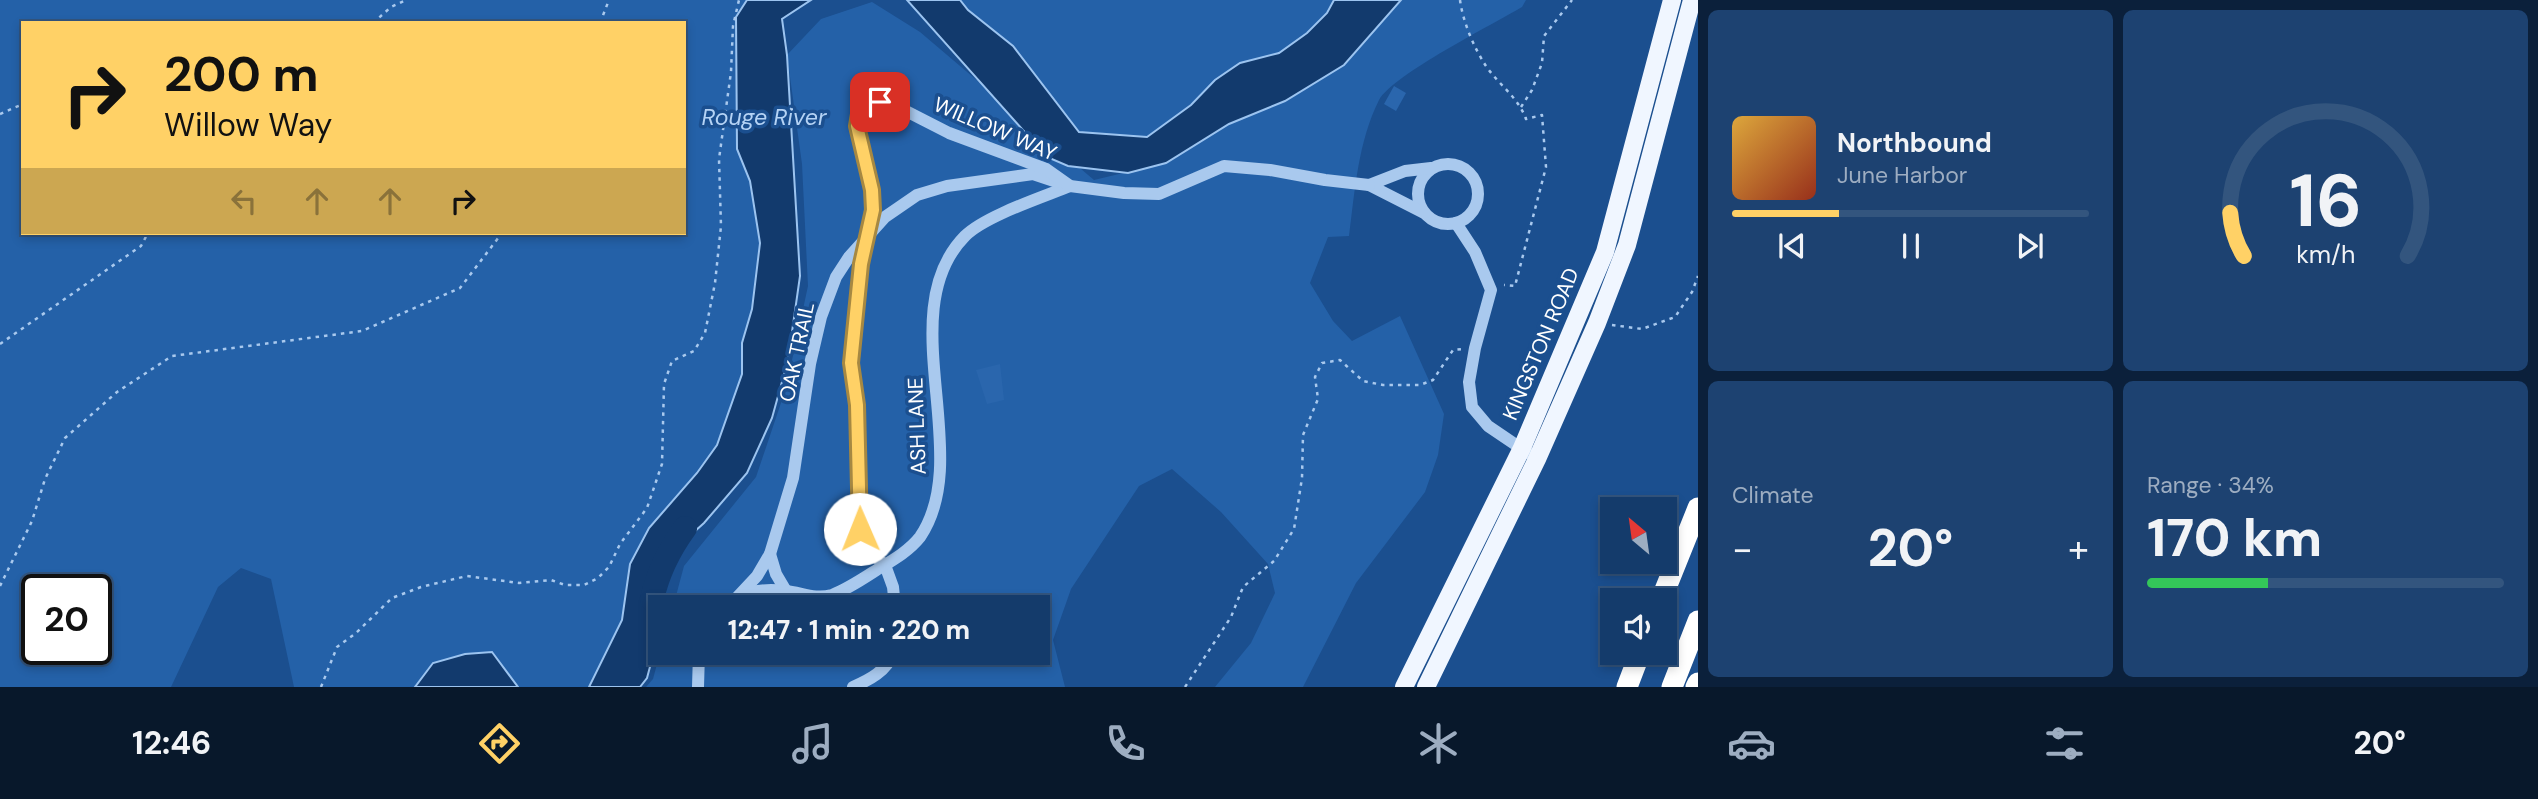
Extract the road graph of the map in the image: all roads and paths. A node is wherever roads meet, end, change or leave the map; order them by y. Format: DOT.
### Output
graph roads {
  1 [pos="406,0"];
  2 [pos="609,0"];
  3 [pos="739,0"];
  4 [pos="1572,0"];
  5 [pos="1460,1"];
  6 [pos="1670,8"];
  7 [pos="1690,8"];
  8 [pos="375,21"];
  9 [pos="601,21"];
  10 [pos="21,105"];
  11 [pos="1521,107"];
  12 [pos="0,114"];
  13 [pos="1432,168"];
  14 [pos="1369,185"];
  15 [pos="1070,186"];
  16 [pos="1424,213"];
  17 [pos="1456,223"];
  18 [pos="147,235"];
  19 [pos="500,235"];
  20 [pos="868,236"];
  21 [pos="1698,276"];
  22 [pos="1491,290"];
  23 [pos="1597,323"];
  24 [pos="0,344"];
  25 [pos="1475,348"];
  26 [pos="1522,448"];
  27 [pos="1537,459"];
  28 [pos="1698,508"];
  29 [pos="770,554"];
  30 [pos="885,565"];
  31 [pos="0,586"];
  32 [pos="1666,588"];
  33 [pos="786,591"];
  34 [pos="741,595"];
  35 [pos="893,595"];
  36 [pos="1698,621"];
  37 [pos="699,665"];
  38 [pos="885,665"];
  39 [pos="1635,665"];
  40 [pos="321,687"];
  41 [pos="698,687"];
  42 [pos="853,687"];
  43 [pos="1185,687"];
  44 [pos="1404,687"];
  45 [pos="1426,687"];
  46 [pos="1627,687"];
  47 [pos="1672,687"];
  1 -- 8 [label="path"];
  2 -- 9 [label="path"];
  3 -- 40 [label="path"];
  4 -- 11 [label="path"];
  5 -- 11 [label="path"];
  6 -- 26 [label="main road, KINGSTON ROAD"];
  7 -- 23 [label="main road, KINGSTON ROAD"];
  10 -- 12 [label="path"];
  11 -- 22 [label="path"];
  13 -- 14 [label="lane, WILLOW WAY"];
  13 -- 16 [label="lane"];
  13 -- 17 [label="lane"];
  14 -- 15 [label="lane, WILLOW WAY"];
  14 -- 16 [label="lane, WILLOW WAY"];
  15 -- 20 [label="lane, OAK TRAIL"];
  15 -- 20 [label="lane, WILLOW WAY"];
  15 -- 30 [label="lane, ASH LANE"];
  16 -- 17 [label="lane"];
  17 -- 22 [label="lane"];
  18 -- 24 [label="path"];
  19 -- 31 [label="path"];
  20 -- 29 [label="lane, OAK TRAIL"];
  20 -- 30 [label="lane, WILLOW WAY"];
  21 -- 23 [label="path"];
  22 -- 25 [label="lane"];
  23 -- 27 [label="main road, KINGSTON ROAD"];
  25 -- 26 [label="lane"];
  25 -- 43 [label="path"];
  26 -- 27 [label="lane"];
  26 -- 44 [label="main road, KINGSTON ROAD"];
  27 -- 45 [label="main road, KINGSTON ROAD"];
  28 -- 32 [label="highway"];
  29 -- 33 [label="lane"];
  29 -- 34 [label="lane, OAK TRAIL"];
  30 -- 33 [label="lane, ASH LANE"];
  30 -- 35 [label="lane, WILLOW WAY"];
  33 -- 34 [label="lane, ASH LANE"];
  36 -- 47 [label="highway"];
  37 -- 41 [label="lane"];
  38 -- 42 [label="lane"];
  39 -- 46 [label="highway"];
}
